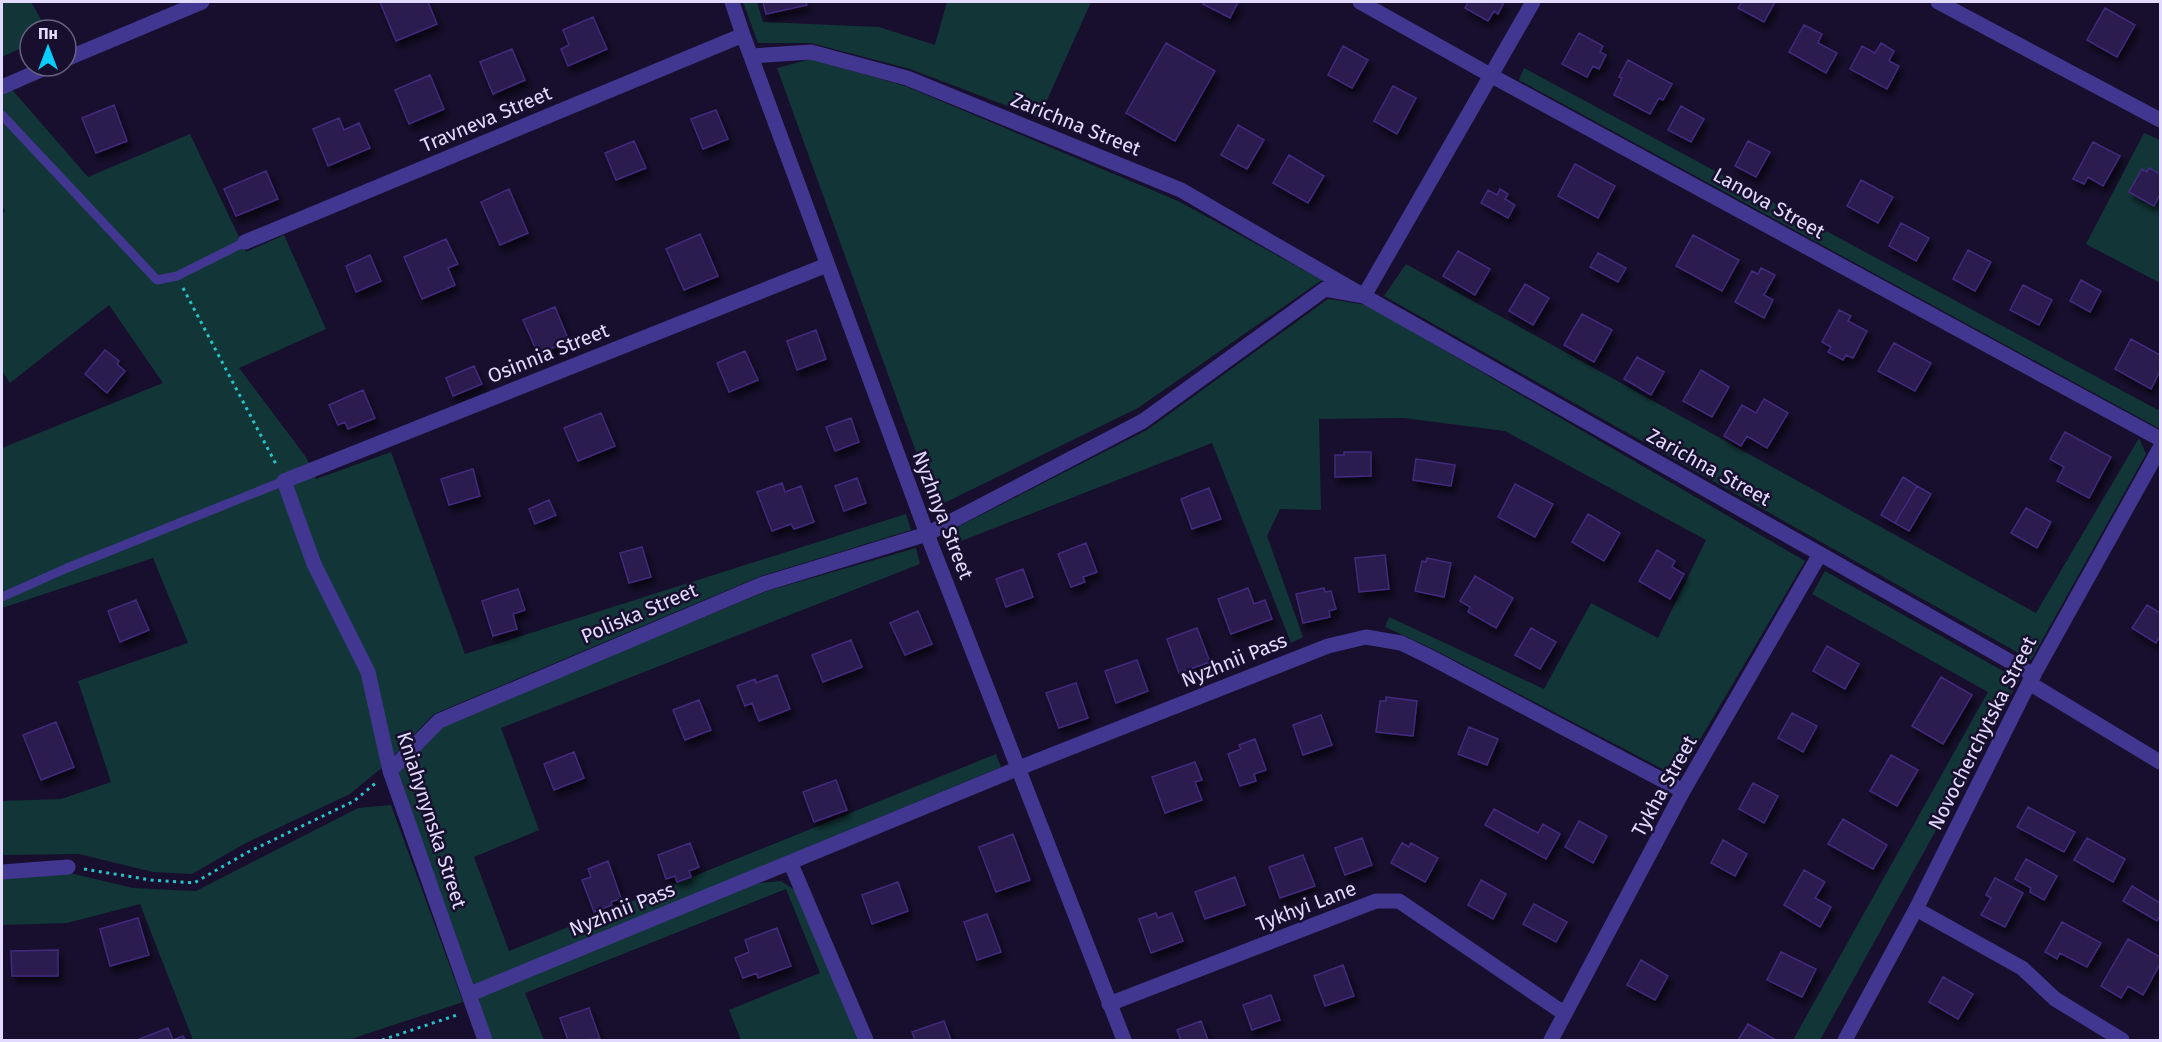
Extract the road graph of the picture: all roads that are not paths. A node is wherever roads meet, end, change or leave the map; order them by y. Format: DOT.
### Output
graph roads {
  1 [pos="202,2"];
  2 [pos="732,2"];
  3 [pos="1360,2"];
  4 [pos="1533,2"];
  5 [pos="1938,2"];
  6 [pos="743,35"];
  7 [pos="78,54"];
  8 [pos="752,56"];
  9 [pos="1492,76"];
  10 [pos="23,78"];
  11 [pos="2,87"];
  12 [pos="2,115"];
  13 [pos="2160,120"];
  14 [pos="245,242"];
  15 [pos="827,265"];
  16 [pos="1364,296"];
  17 [pos="2160,438"];
  18 [pos="2160,448"];
  19 [pos="284,481"];
  20 [pos="927,534"];
  21 [pos="1820,554"];
  22 [pos="2,597"];
  23 [pos="2031,679"];
  24 [pos="2160,762"];
  25 [pos="1019,768"];
  26 [pos="390,771"];
  27 [pos="1683,791"];
  28 [pos="791,864"];
  29 [pos="68,867"];
  30 [pos="2,872"];
  31 [pos="1916,909"];
  32 [pos="470,994"];
  33 [pos="1109,1004"];
  34 [pos="1565,1014"];
  35 [pos="485,1041"];
  36 [pos="866,1041"];
  37 [pos="1124,1041"];
  38 [pos="1551,1041"];
  39 [pos="1845,1041"];
  40 [pos="2122,1041"];
  1 -- 7 [label="street"];
  2 -- 6 [label="street, Nyzhnya Street"];
  3 -- 9 [label="street, Lanova Street"];
  4 -- 9 [label="street"];
  5 -- 13 [label="street"];
  6 -- 8 [label="street, Nyzhnya Street"];
  6 -- 14 [label="street, Travneva Street"];
  8 -- 15 [label="street, Nyzhnya Street"];
  8 -- 16 [label="street, Zarichna Street"];
  9 -- 16 [label="street"];
  9 -- 17 [label="street, Lanova Street"];
  10 -- 11 [label="street"];
  12 -- 14 [label="lane"];
  15 -- 19 [label="street, Osinnia Street"];
  15 -- 20 [label="street, Nyzhnya Street"];
  16 -- 20 [label="street, Zarichna Street"];
  16 -- 21 [label="street, Zarichna Street"];
  18 -- 23 [label="street, Novocherchytska Street"];
  19 -- 22 [label="lane"];
  19 -- 26 [label="street, Kniahynynska Street"];
  20 -- 25 [label="street, Nyzhnya Street"];
  20 -- 26 [label="street, Poliska Street"];
  21 -- 23 [label="street, Zarichna Street"];
  21 -- 27 [label="street, Tykha Street"];
  23 -- 24 [label="street, Zarichna Street"];
  23 -- 31 [label="street, Novocherchytska Street"];
  25 -- 27 [label="street, Nyzhnii Pass"];
  25 -- 28 [label="street, Nyzhnii Pass"];
  25 -- 33 [label="street, Nyzhnya Street"];
  26 -- 32 [label="street, Kniahynynska Street"];
  27 -- 34 [label="street, Tykha Street"];
  28 -- 32 [label="street, Nyzhnii Pass"];
  28 -- 36 [label="street"];
  29 -- 30 [label="street"];
  31 -- 39 [label="street, Novocherchytska Street"];
  31 -- 40 [label="street"];
  32 -- 35 [label="street, Kniahynynska Street"];
  33 -- 34 [label="street, Tykhyi Lane"];
  33 -- 37 [label="street, Nyzhnya Street"];
  34 -- 38 [label="street, Tykha Street"];
}
